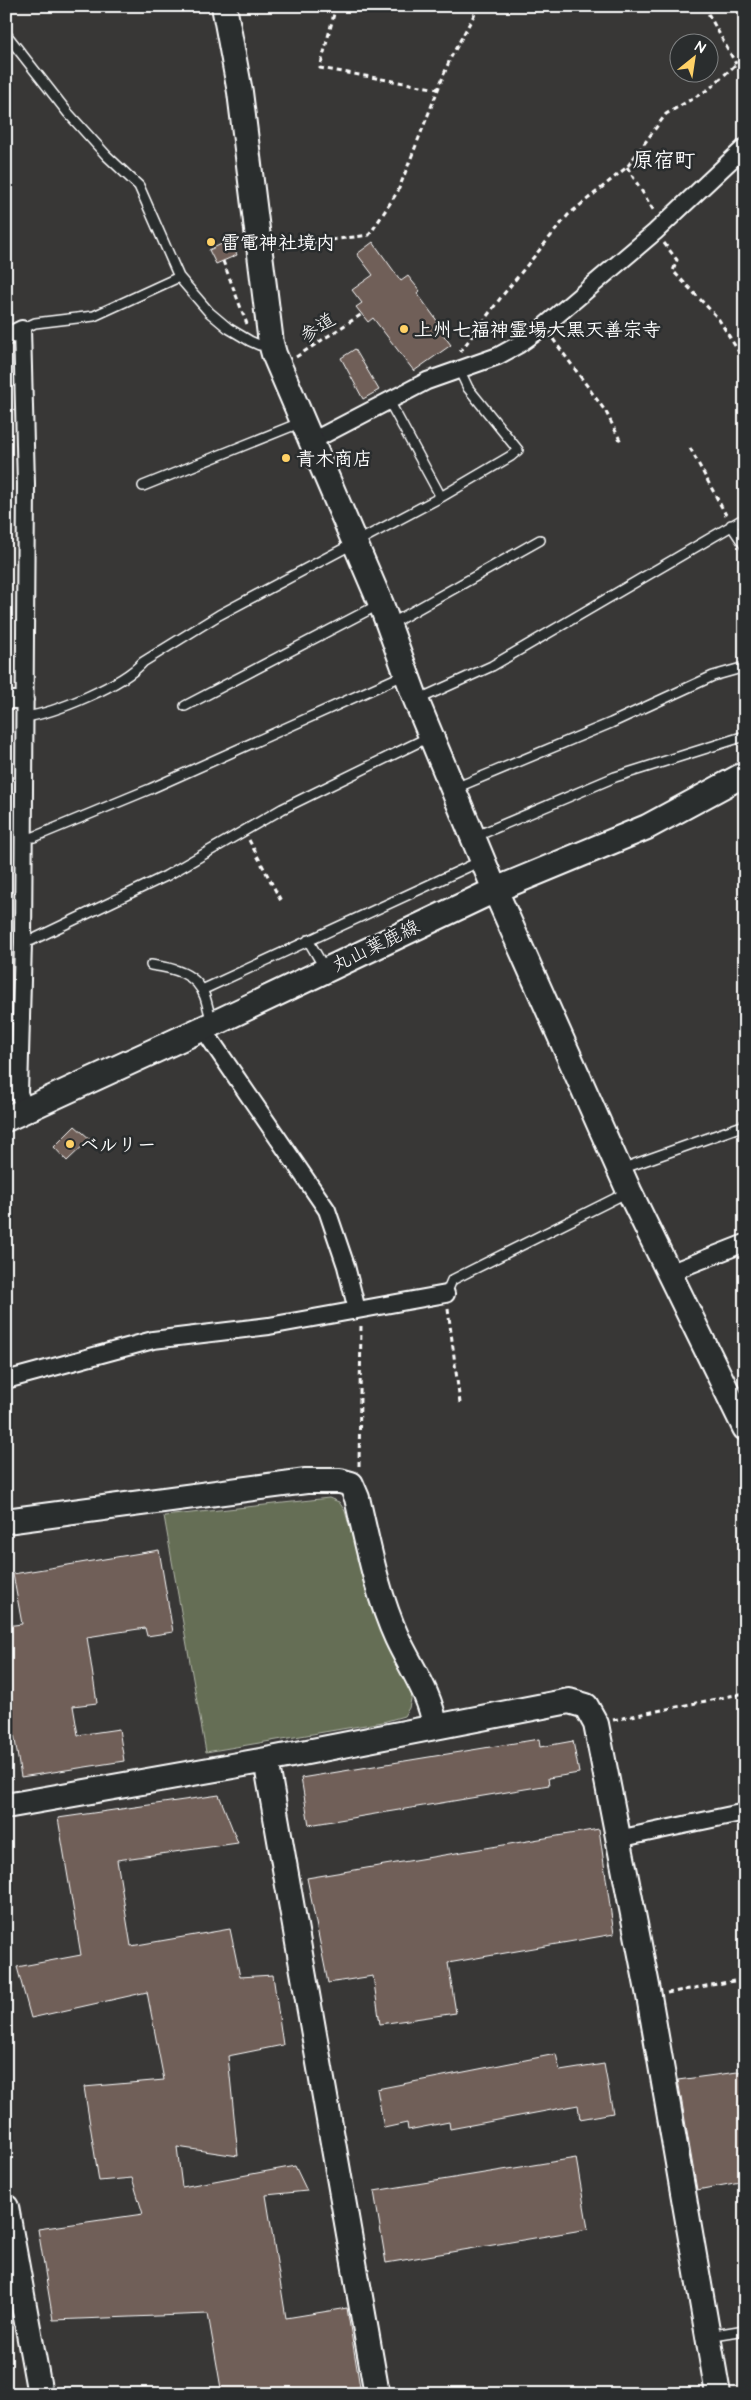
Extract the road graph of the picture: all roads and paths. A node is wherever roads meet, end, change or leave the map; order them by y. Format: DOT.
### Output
graph roads {
  1 [pos="224,6"];
  2 [pos="336,6"];
  3 [pos="478,6"];
  4 [pos="704,6"];
  5 [pos="6,34"];
  6 [pos="745,56"];
  7 [pos="736,64"];
  8 [pos="438,89"];
  9 [pos="745,147"];
  10 [pos="627,167"];
  11 [pos="659,228"];
  12 [pos="260,249"];
  13 [pos="223,261"];
  14 [pos="179,277"];
  15 [pos="362,314"];
  16 [pos="542,328"];
  17 [pos="22,329"];
  18 [pos="6,337"];
  19 [pos="262,343"];
  20 [pos="295,358"];
  21 [pos="745,362"];
  22 [pos="459,369"];
  23 [pos="389,401"];
  24 [pos="306,432"];
  25 [pos="620,442"];
  26 [pos="690,448"];
  27 [pos="143,486"];
  28 [pos="441,497"];
  29 [pos="745,518"];
  30 [pos="731,525"];
  31 [pos="540,540"];
  32 [pos="354,542"];
  33 [pos="745,546"];
  34 [pos="385,614"];
  35 [pos="745,667"];
  36 [pos="408,673"];
  37 [pos="6,700"];
  38 [pos="25,700"];
  39 [pos="416,700"];
  40 [pos="185,706"];
  41 [pos="25,717"];
  42 [pos="431,736"];
  43 [pos="745,736"];
  44 [pos="745,774"];
  45 [pos="453,790"];
  46 [pos="244,831"];
  47 [pos="474,837"];
  48 [pos="23,838"];
  49 [pos="483,860"];
  50 [pos="495,890"];
  51 [pos="281,901"];
  52 [pos="308,940"];
  53 [pos="23,942"];
  54 [pos="151,965"];
  55 [pos="325,969"];
  56 [pos="202,990"];
  57 [pos="208,1025"];
  58 [pos="16,1114"];
  59 [pos="745,1125"];
  60 [pos="621,1169"];
  61 [pos="629,1191"];
  62 [pos="745,1243"];
  63 [pos="669,1273"];
  64 [pos="446,1294"];
  65 [pos="357,1310"];
  66 [pos="6,1380"];
  67 [pos="460,1403"];
  68 [pos="745,1428"];
  69 [pos="351,1484"];
  70 [pos="6,1521"];
  71 [pos="745,1693"];
  72 [pos="596,1724"];
  73 [pos="435,1726"];
  74 [pos="266,1760"];
  75 [pos="6,1806"];
  76 [pos="745,1812"];
  77 [pos="618,1839"];
  78 [pos="745,1979"];
  79 [pos="649,1996"];
  80 [pos="6,2208"];
  81 [pos="745,2330"];
  82 [pos="708,2336"];
  83 [pos="40,2394"];
  84 [pos="377,2394"];
  85 [pos="718,2394"];
  1 -- 12 [label="street"];
  2 -- 8 [label="path"];
  3 -- 8 [label="path"];
  4 -- 7 [label="path"];
  5 -- 14 [label="lane"];
  6 -- 7 [label="path"];
  7 -- 10 [label="path"];
  8 -- 12 [label="path"];
  9 -- 11 [label="street"];
  10 -- 11 [label="path"];
  10 -- 22 [label="path"];
  11 -- 16 [label="street"];
  11 -- 21 [label="path"];
  12 -- 19 [label="street"];
  13 -- 19 [label="path"];
  14 -- 17 [label="lane"];
  14 -- 19 [label="lane"];
  15 -- 20 [label="path, 参道"];
  16 -- 22 [label="street"];
  16 -- 25 [label="path"];
  17 -- 18 [label="street"];
  17 -- 38 [label="street"];
  19 -- 24 [label="street"];
  22 -- 23 [label="street"];
  22 -- 28 [label="lane"];
  23 -- 24 [label="street"];
  23 -- 28 [label="lane"];
  24 -- 27 [label="lane"];
  24 -- 32 [label="street"];
  26 -- 30 [label="path"];
  28 -- 32 [label="lane"];
  29 -- 30 [label="lane"];
  30 -- 33 [label="lane"];
  30 -- 39 [label="lane"];
  31 -- 34 [label="lane"];
  32 -- 34 [label="street"];
  32 -- 41 [label="lane"];
  34 -- 36 [label="street"];
  34 -- 40 [label="lane"];
  35 -- 45 [label="lane"];
  36 -- 39 [label="street"];
  36 -- 48 [label="lane"];
  37 -- 38 [label="street"];
  38 -- 41 [label="street"];
  39 -- 42 [label="street"];
  41 -- 48 [label="street"];
  42 -- 45 [label="street"];
  42 -- 46 [label="lane"];
  43 -- 47 [label="lane"];
  44 -- 50 [label="street, 丸山葉鹿線"];
  45 -- 47 [label="street"];
  46 -- 51 [label="path"];
  46 -- 53 [label="lane"];
  47 -- 49 [label="street"];
  48 -- 53 [label="street"];
  49 -- 50 [label="street"];
  49 -- 52 [label="lane"];
  50 -- 55 [label="street, 丸山葉鹿線"];
  50 -- 60 [label="street"];
  52 -- 55 [label="lane"];
  52 -- 56 [label="lane"];
  53 -- 58 [label="street"];
  54 -- 56 [label="lane"];
  55 -- 57 [label="street, 丸山葉鹿線"];
  56 -- 57 [label="lane"];
  57 -- 58 [label="street, 丸山葉鹿線"];
  57 -- 65 [label="street"];
  59 -- 60 [label="lane"];
  60 -- 61 [label="street"];
  61 -- 63 [label="street"];
  61 -- 64 [label="lane"];
  62 -- 63 [label="street"];
  63 -- 68 [label="street"];
  64 -- 65 [label="street"];
  64 -- 67 [label="path"];
  65 -- 66 [label="street"];
  65 -- 69 [label="path"];
  69 -- 70 [label="street"];
  69 -- 73 [label="street"];
  71 -- 72 [label="path"];
  72 -- 73 [label="street"];
  72 -- 77 [label="street"];
  73 -- 74 [label="street"];
  74 -- 75 [label="street"];
  74 -- 84 [label="street"];
  76 -- 77 [label="street"];
  77 -- 79 [label="street"];
  78 -- 79 [label="path"];
  79 -- 82 [label="street"];
  80 -- 83 [label="street"];
  81 -- 82 [label="lane"];
  82 -- 85 [label="street"];
}
